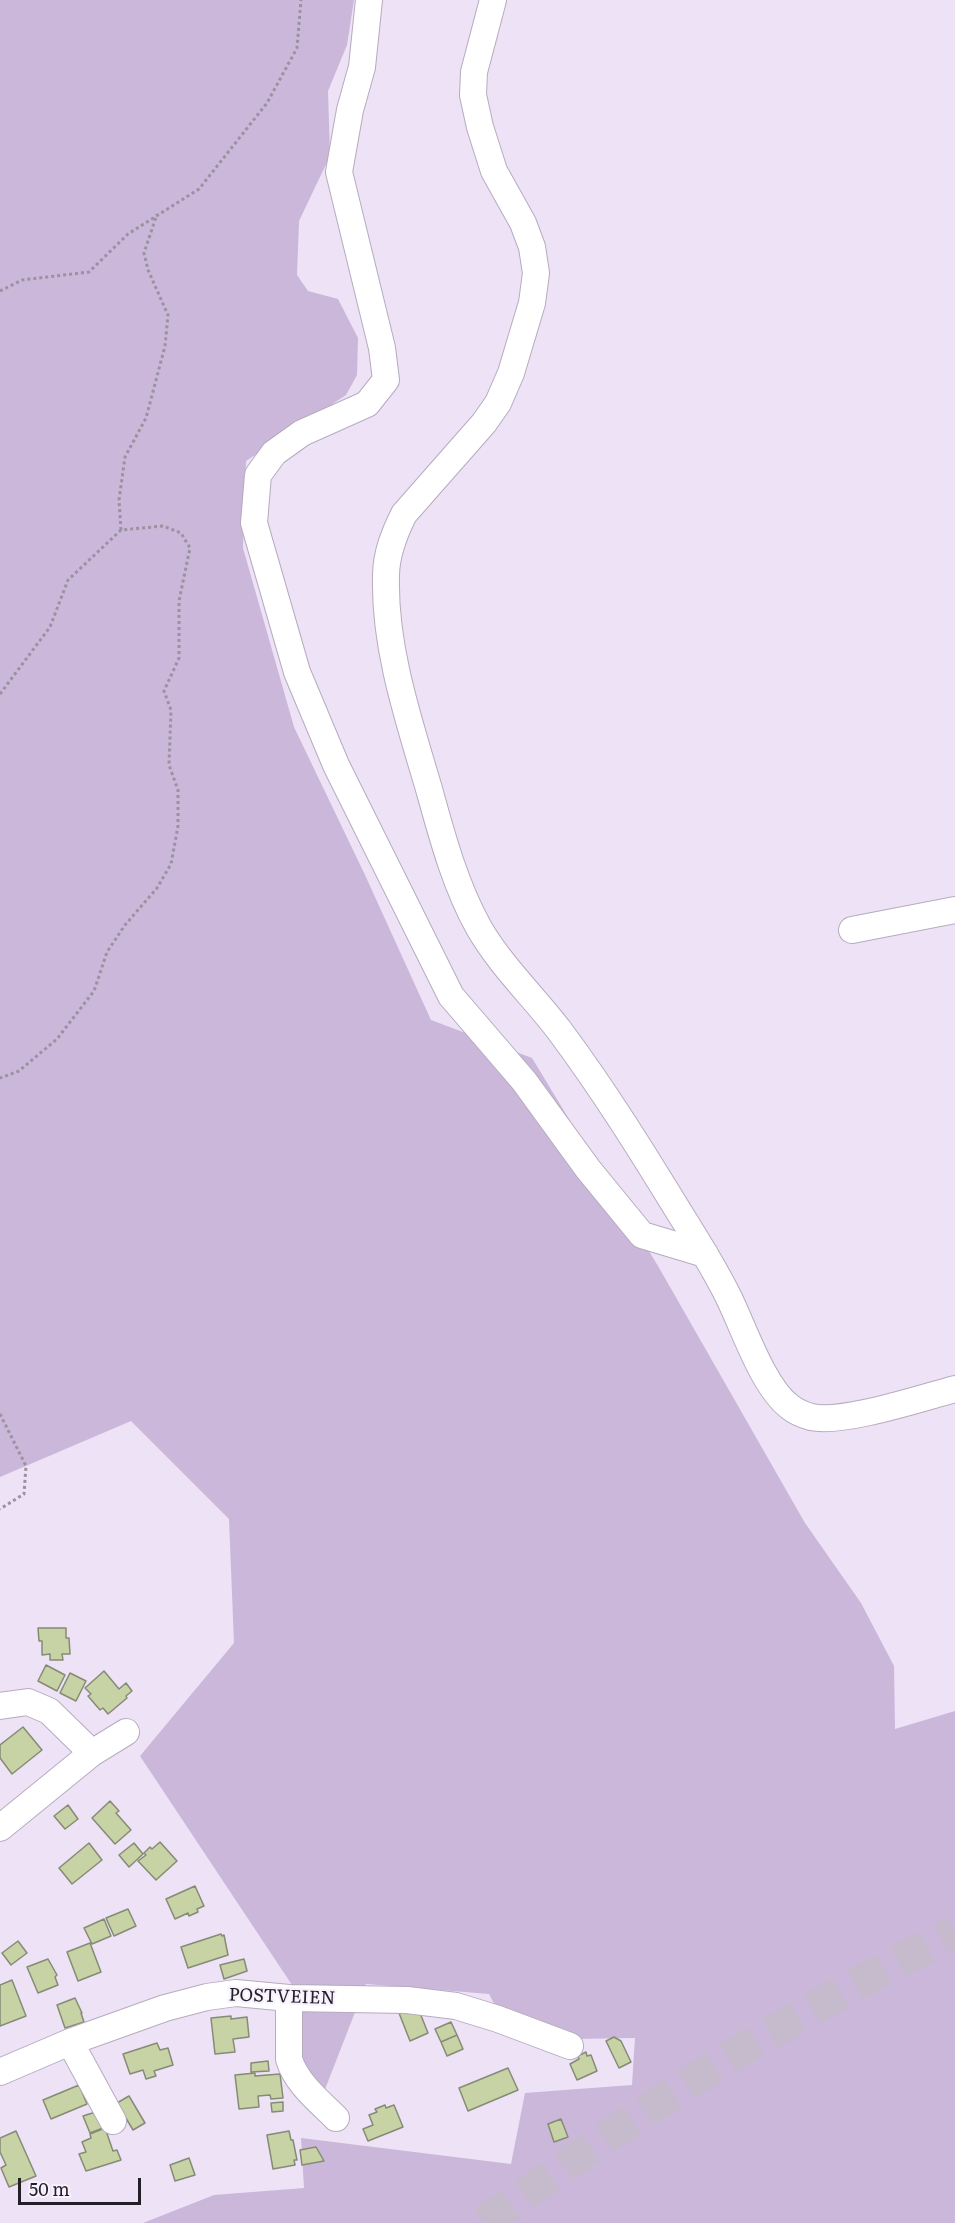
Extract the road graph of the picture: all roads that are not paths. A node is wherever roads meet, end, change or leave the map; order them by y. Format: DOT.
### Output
graph roads {
  1 [pos="369,0"];
  2 [pos="493,0"];
  3 [pos="955,910"];
  4 [pos="852,930"];
  5 [pos="705,1254"];
  6 [pos="955,1389"];
  7 [pos="0,1706"];
  8 [pos="126,1732"];
  9 [pos="92,1753"];
  10 [pos="0,1828"];
  11 [pos="289,1998"];
  12 [pos="70,2042"];
  13 [pos="570,2046"];
  14 [pos="0,2072"];
  15 [pos="336,2118"];
  16 [pos="113,2121"];
  1 -- 5 [label="street"];
  2 -- 5 [label="street"];
  3 -- 4 [label="street"];
  5 -- 6 [label="street"];
  7 -- 9 [label="street"];
  8 -- 9 [label="street"];
  9 -- 10 [label="street"];
  11 -- 12 [label="street, POSTVEIEN"];
  11 -- 13 [label="street, POSTVEIEN"];
  11 -- 15 [label="street"];
  12 -- 14 [label="street, POSTVEIEN"];
  12 -- 16 [label="street"];
}
